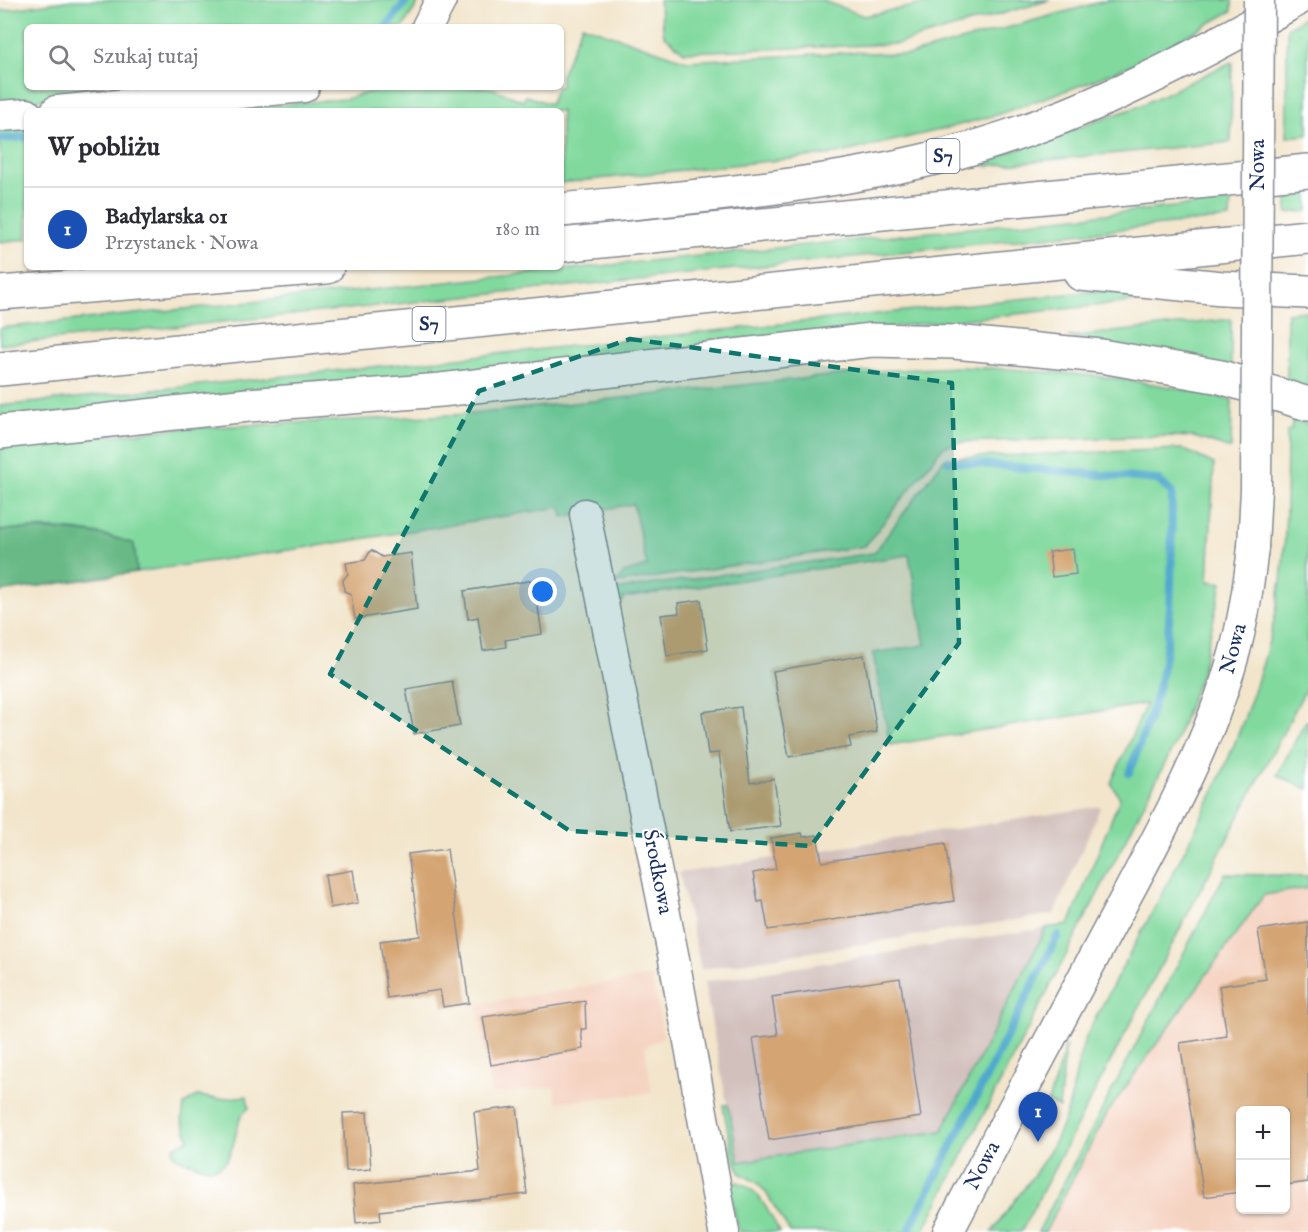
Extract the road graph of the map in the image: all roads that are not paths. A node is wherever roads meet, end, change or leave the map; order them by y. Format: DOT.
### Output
graph roads {
  1 [pos="441,0"];
  2 [pos="1259,0"];
  3 [pos="1296,0"];
  4 [pos="429,24"];
  5 [pos="273,90"];
  6 [pos="87,108"];
  7 [pos="24,114"];
  8 [pos="0,116"];
  9 [pos="1308,171"];
  10 [pos="564,210"];
  11 [pos="1308,237"];
  12 [pos="564,245"];
  13 [pos="986,268"];
  14 [pos="119,270"];
  15 [pos="289,270"];
  16 [pos="0,288"];
  17 [pos="1308,292"];
  18 [pos="0,293"];
  19 [pos="0,369"];
  20 [pos="1308,404"];
  21 [pos="0,432"];
  22 [pos="585,514"];
  23 [pos="724,1232"];
  24 [pos="948,1232"];
  1 -- 4 [label="street"];
  2 -- 24 [label="street, Nowa, bridge"];
  3 -- 10 [label="highway, S7"];
  5 -- 6 [label="street"];
  7 -- 8 [label="street"];
  9 -- 12 [label="highway"];
  11 -- 13 [label="highway"];
  13 -- 17 [label="highway, S7"];
  13 -- 19 [label="highway, S7"];
  14 -- 16 [label="highway"];
  15 -- 18 [label="highway"];
  20 -- 21 [label="highway"];
  22 -- 23 [label="street, Środkowa"];
}
